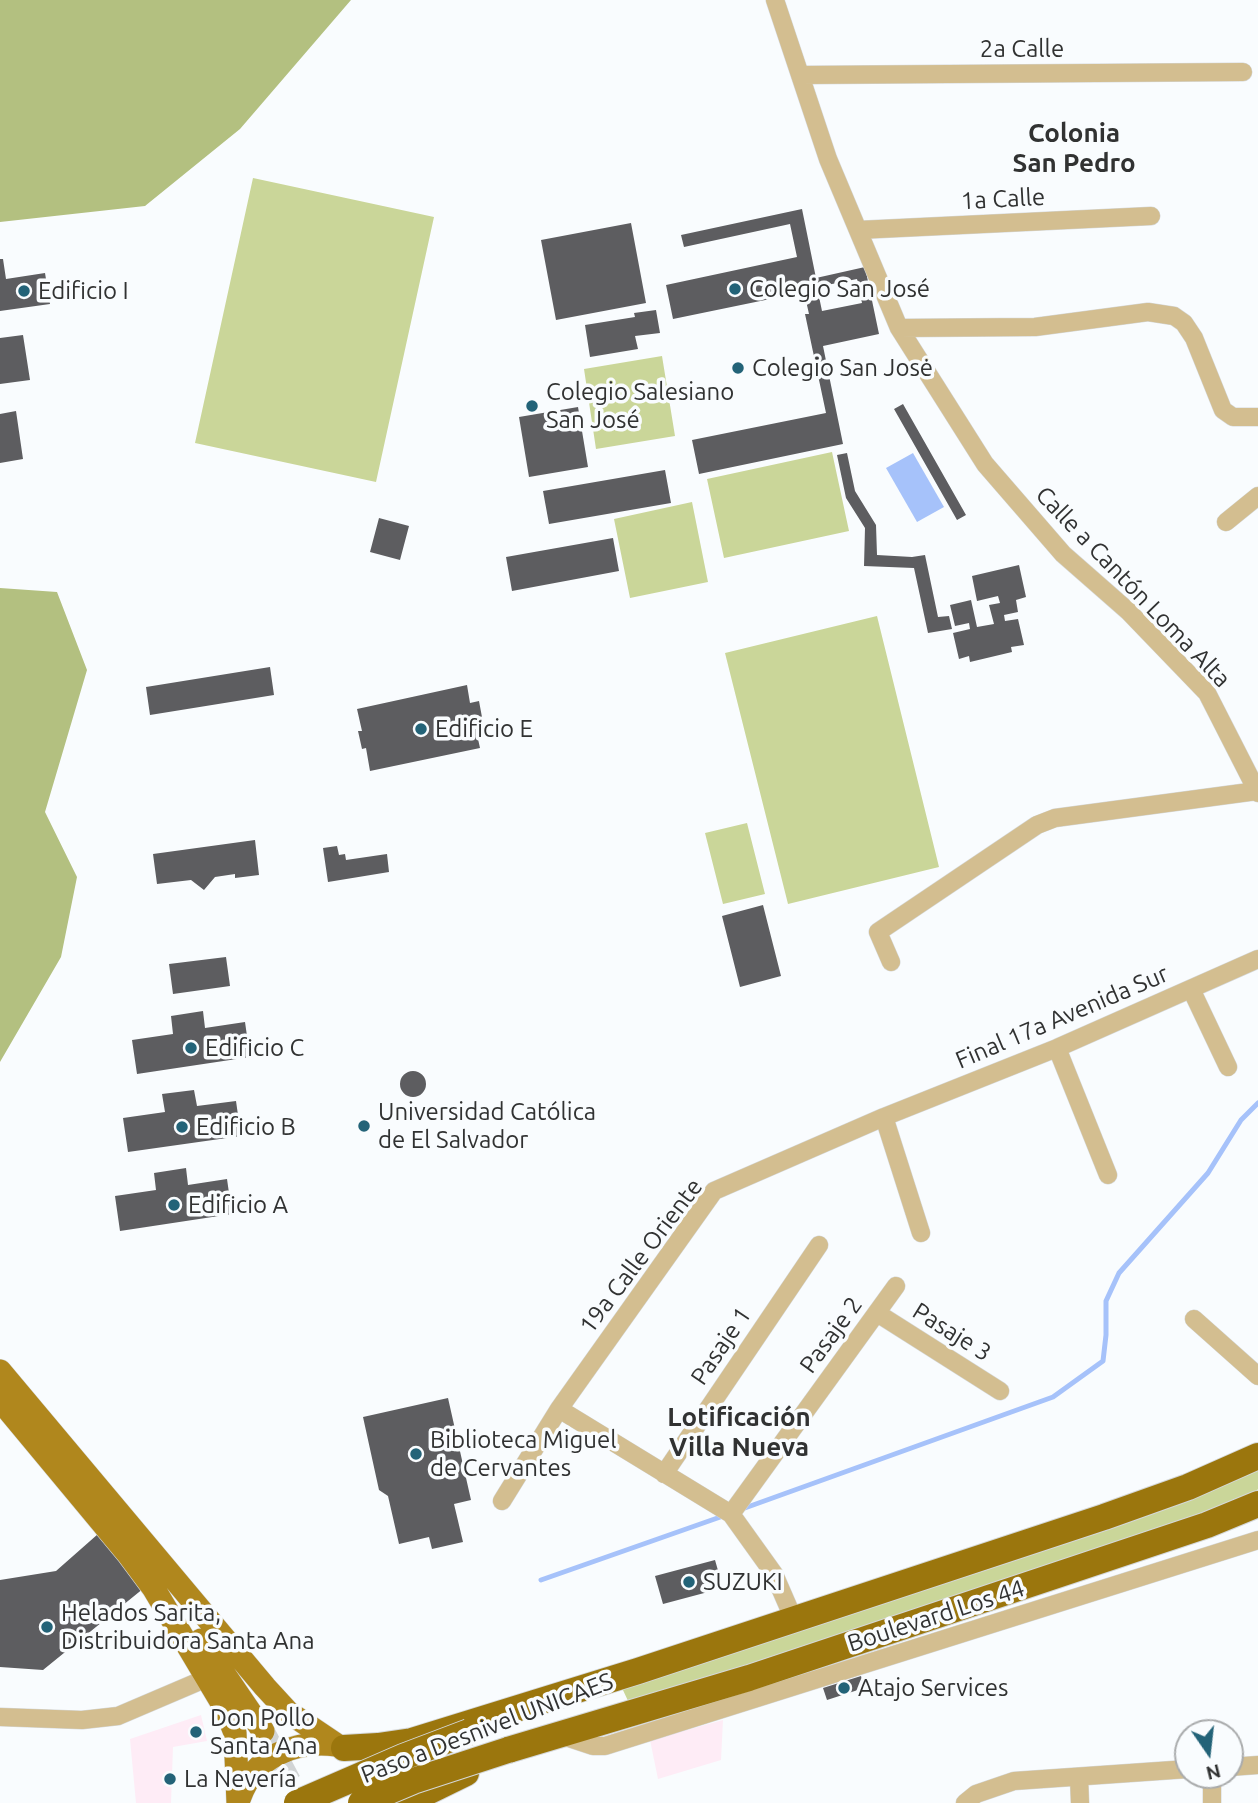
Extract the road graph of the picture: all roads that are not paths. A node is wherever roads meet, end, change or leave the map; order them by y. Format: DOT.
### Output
graph roads {
  1 [pos="775,0"];
  2 [pos="1243,72"];
  3 [pos="801,75"];
  4 [pos="1151,216"];
  5 [pos="859,230"];
  6 [pos="899,328"];
  7 [pos="1258,417"];
  8 [pos="1258,496"];
  9 [pos="1226,522"];
  10 [pos="1257,792"];
  11 [pos="1258,959"];
  12 [pos="891,962"];
  13 [pos="1191,989"];
  14 [pos="1057,1048"];
  15 [pos="1228,1067"];
  16 [pos="884,1117"];
  17 [pos="1108,1175"];
  18 [pos="921,1233"];
  19 [pos="819,1245"];
  20 [pos="896,1286"];
  21 [pos="877,1313"];
  22 [pos="1194,1319"];
  23 [pos="0,1371"];
  24 [pos="1258,1376"];
  25 [pos="1000,1391"];
  26 [pos="0,1400"];
  27 [pos="559,1409"];
  28 [pos="1258,1456"];
  29 [pos="664,1474"];
  30 [pos="502,1501"];
  31 [pos="1255,1503"];
  32 [pos="731,1514"];
  33 [pos="1258,1540"];
  34 [pos="154,1590"];
  35 [pos="794,1620"];
  36 [pos="638,1671"];
  37 [pos="207,1678"];
  38 [pos="0,1717"];
  39 [pos="612,1720"];
  40 [pos="263,1731"];
  41 [pos="569,1738"];
  42 [pos="340,1747"];
  43 [pos="1174,1770"];
  44 [pos="1079,1777"];
  45 [pos="238,1803"];
  46 [pos="297,1803"];
  47 [pos="361,1803"];
  48 [pos="379,1803"];
  49 [pos="405,1803"];
  50 [pos="965,1803"];
  51 [pos="1080,1803"];
  1 -- 3 [label="street, Calle a Cantón Loma Alta"];
  2 -- 3 [label="street, 2a Calle"];
  3 -- 5 [label="street, Calle a Cantón Loma Alta"];
  4 -- 5 [label="street, 1a Calle"];
  5 -- 6 [label="street, Calle a Cantón Loma Alta"];
  6 -- 7 [label="street"];
  6 -- 10 [label="street, Calle a Cantón Loma Alta"];
  8 -- 9 [label="street"];
  10 -- 12 [label="street"];
  11 -- 13 [label="street, Final 17a Avenida Sur"];
  13 -- 14 [label="street, Final 17a Avenida Sur"];
  13 -- 15 [label="street"];
  14 -- 16 [label="street, Final 17a Avenida Sur"];
  14 -- 17 [label="street"];
  16 -- 18 [label="street"];
  16 -- 27 [label="street, 19a Calle Oriente"];
  19 -- 29 [label="street, Pasaje 1"];
  20 -- 21 [label="street, Pasaje 2"];
  21 -- 25 [label="street, Pasaje 3"];
  21 -- 32 [label="street, Pasaje 2"];
  22 -- 24 [label="street"];
  23 -- 42 [label="main road"];
  26 -- 34 [label="main road"];
  27 -- 29 [label="street"];
  27 -- 30 [label="street, 19a Calle Oriente"];
  28 -- 35 [label="highway, Boulevard Los 44"];
  29 -- 32 [label="street"];
  31 -- 39 [label="highway, Boulevard Los 44"];
  32 -- 35 [label="street"];
  33 -- 41 [label="street"];
  34 -- 37 [label="main road"];
  34 -- 40 [label="main road"];
  35 -- 36 [label="highway, Boulevard Los 44"];
  36 -- 42 [label="highway"];
  36 -- 46 [label="highway, Paso a Desnivel UNICAES, bridge"];
  37 -- 38 [label="street"];
  37 -- 45 [label="main road"];
  39 -- 41 [label="highway"];
  39 -- 47 [label="highway, Paso a Desnivel UNICAES, bridge"];
  41 -- 49 [label="highway"];
  42 -- 45 [label="main road"];
  42 -- 48 [label="main road"];
  43 -- 44 [label="street"];
  44 -- 50 [label="street"];
  44 -- 51 [label="street"];
}
